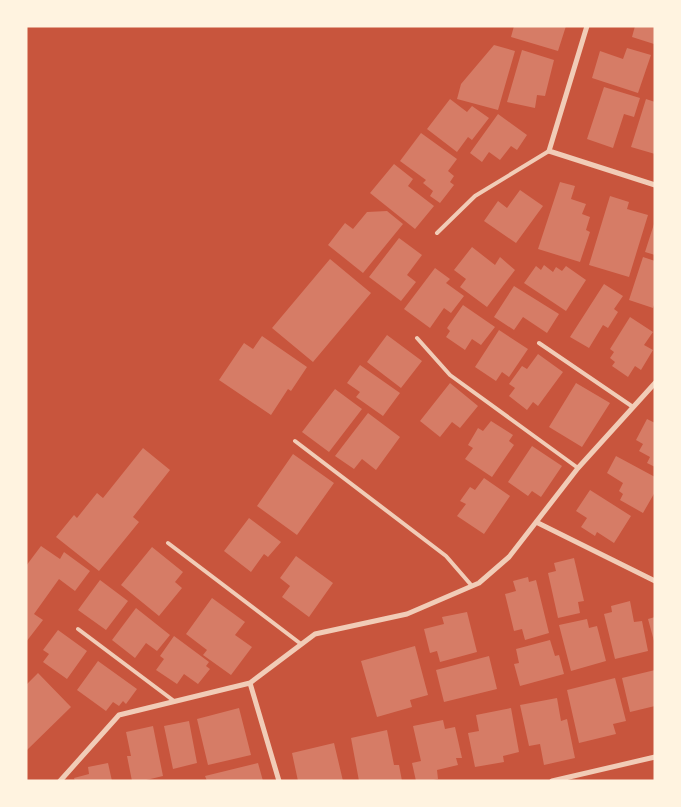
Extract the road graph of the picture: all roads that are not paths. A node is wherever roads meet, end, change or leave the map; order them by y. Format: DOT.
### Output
graph roads {
  1 [pos="587,26"];
  2 [pos="549,151"];
  3 [pos="655,185"];
  4 [pos="437,233"];
  5 [pos="417,338"];
  6 [pos="539,343"];
  7 [pos="655,383"];
  8 [pos="633,407"];
  9 [pos="295,442"];
  10 [pos="578,468"];
  11 [pos="536,522"];
  12 [pos="168,543"];
  13 [pos="655,581"];
  14 [pos="472,586"];
  15 [pos="78,629"];
  16 [pos="301,644"];
  17 [pos="250,683"];
  18 [pos="174,701"];
  19 [pos="655,757"];
  20 [pos="60,781"];
  21 [pos="278,781"];
  22 [pos="552,781"];
  1 -- 2 [label="street"];
  2 -- 3 [label="street"];
  2 -- 4 [label="lane"];
  5 -- 10 [label="lane"];
  6 -- 8 [label="lane"];
  7 -- 8 [label="street"];
  8 -- 10 [label="street"];
  9 -- 14 [label="lane"];
  10 -- 11 [label="street"];
  11 -- 13 [label="street"];
  11 -- 14 [label="street"];
  12 -- 16 [label="lane"];
  14 -- 16 [label="street"];
  15 -- 18 [label="lane"];
  16 -- 17 [label="street"];
  17 -- 18 [label="street"];
  17 -- 21 [label="street"];
  18 -- 20 [label="street"];
  19 -- 22 [label="street"];
}
